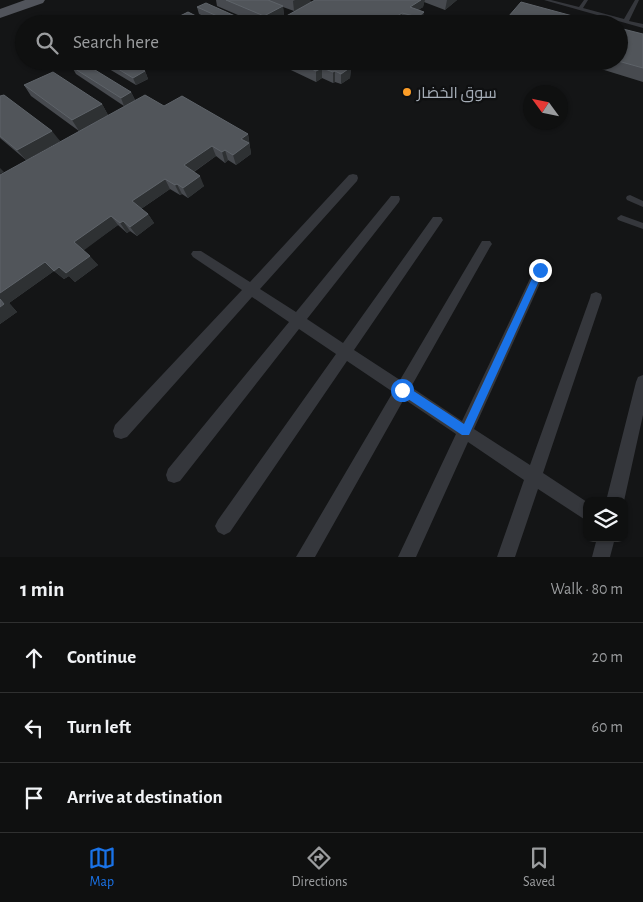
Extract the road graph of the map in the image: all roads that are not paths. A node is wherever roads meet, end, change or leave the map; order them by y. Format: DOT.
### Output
graph roads {
  1 [pos="8,0"];
  2 [pos="38,0"];
  3 [pos="546,0"];
  4 [pos="586,0"];
  5 [pos="637,0"];
  6 [pos="0,3"];
  7 [pos="580,9"];
  8 [pos="0,14"];
  9 [pos="603,15"];
  10 [pos="628,17"];
  11 [pos="628,22"];
  12 [pos="643,26"];
  13 [pos="353,178"];
  14 [pos="630,198"];
  15 [pos="395,199"];
  16 [pos="643,204"];
  17 [pos="622,218"];
  18 [pos="437,220"];
  19 [pos="643,226"];
  20 [pos="486,244"];
  21 [pos="197,254"];
  22 [pos="540,270"];
  23 [pos="251,290"];
  24 [pos="596,298"];
  25 [pos="298,321"];
  26 [pos="345,352"];
  27 [pos="643,382"];
  28 [pos="402,390"];
  29 [pos="121,431"];
  30 [pos="466,431"];
  31 [pos="174,475"];
  32 [pos="534,476"];
  33 [pos="616,497"];
  34 [pos="583,509"];
  35 [pos="224,526"];
  36 [pos="605,542"];
  37 [pos="305,557"];
  38 [pos="407,557"];
  39 [pos="506,557"];
  40 [pos="601,557"];
  1 -- 6 [label="main road"];
  2 -- 8 [label="main road"];
  3 -- 7 [label="lane"];
  4 -- 7 [label="lane"];
  5 -- 10 [label="lane"];
  7 -- 9 [label="lane"];
  11 -- 12 [label="lane"];
  13 -- 23 [label="street"];
  14 -- 16 [label="lane"];
  15 -- 25 [label="street"];
  17 -- 19 [label="lane"];
  18 -- 26 [label="street"];
  20 -- 28 [label="street"];
  21 -- 23 [label="street"];
  22 -- 30 [label="street"];
  23 -- 25 [label="street"];
  23 -- 29 [label="street"];
  24 -- 32 [label="street"];
  25 -- 26 [label="street"];
  25 -- 31 [label="street"];
  26 -- 28 [label="street"];
  26 -- 35 [label="street"];
  27 -- 33 [label="street"];
  28 -- 30 [label="street"];
  28 -- 37 [label="street"];
  30 -- 32 [label="street"];
  30 -- 38 [label="street"];
  32 -- 34 [label="street"];
  32 -- 39 [label="street"];
  36 -- 40 [label="street"];
}
